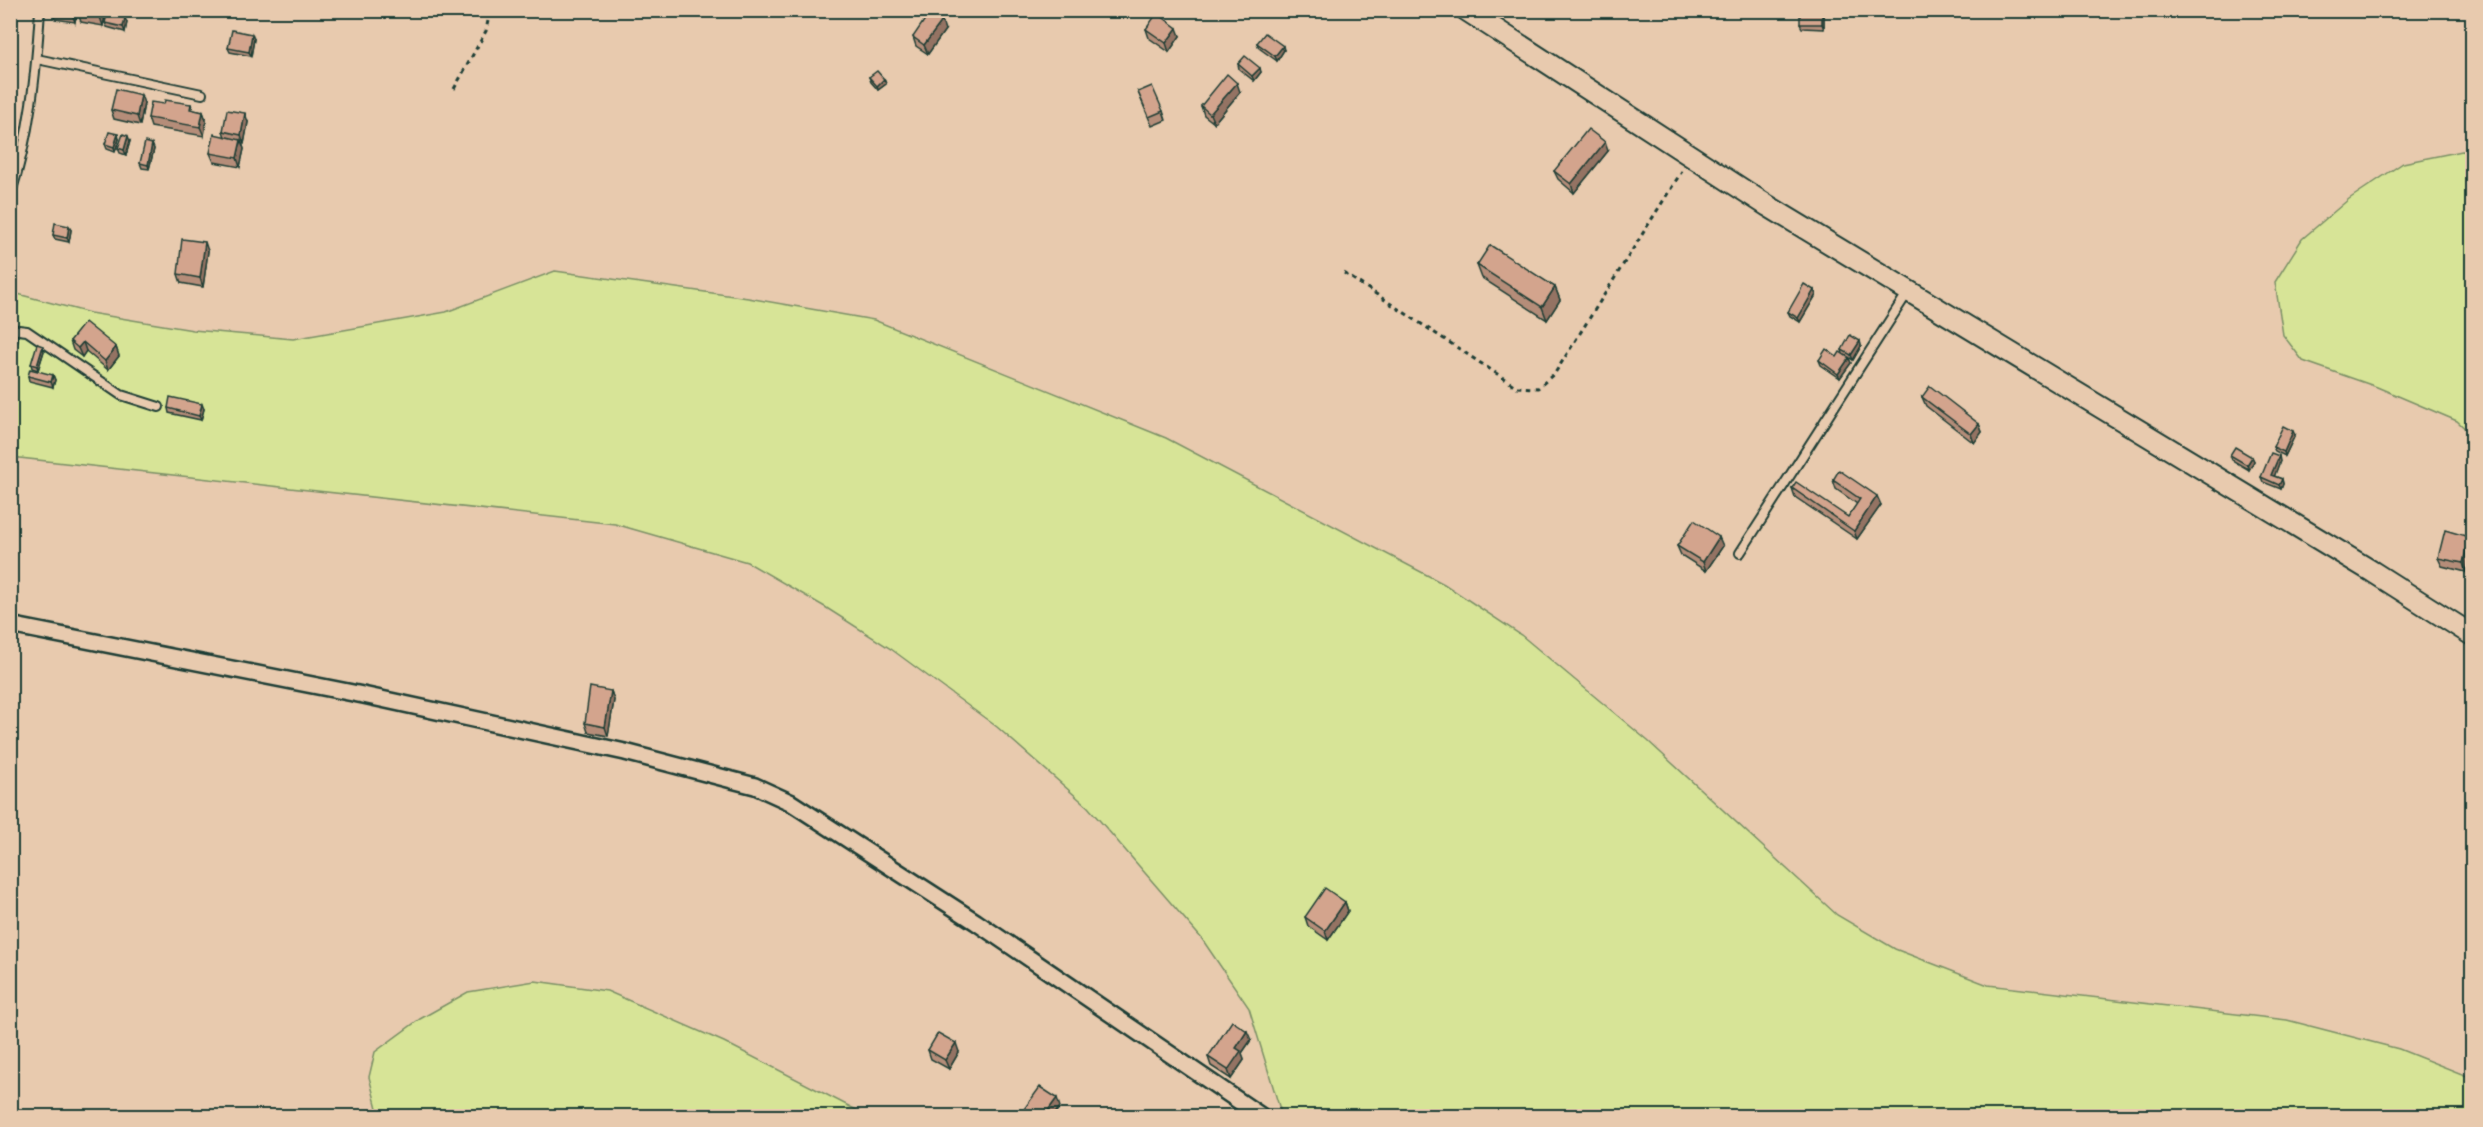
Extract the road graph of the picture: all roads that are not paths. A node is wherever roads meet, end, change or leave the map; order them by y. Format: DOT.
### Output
graph roads {
  1 [pos="40,10"];
  2 [pos="1466,10"];
  3 [pos="37,59"];
  4 [pos="202,94"];
  5 [pos="10,196"];
  6 [pos="1909,291"];
  7 [pos="10,329"];
  8 [pos="159,407"];
  9 [pos="1740,552"];
  10 [pos="10,625"];
  11 [pos="2472,635"];
  12 [pos="1261,1116"];
  1 -- 3 [label="lane"];
  2 -- 6 [label="street"];
  3 -- 4 [label="lane"];
  3 -- 5 [label="lane"];
  6 -- 9 [label="lane"];
  6 -- 11 [label="street"];
  7 -- 8 [label="lane"];
  10 -- 12 [label="street"];
}
